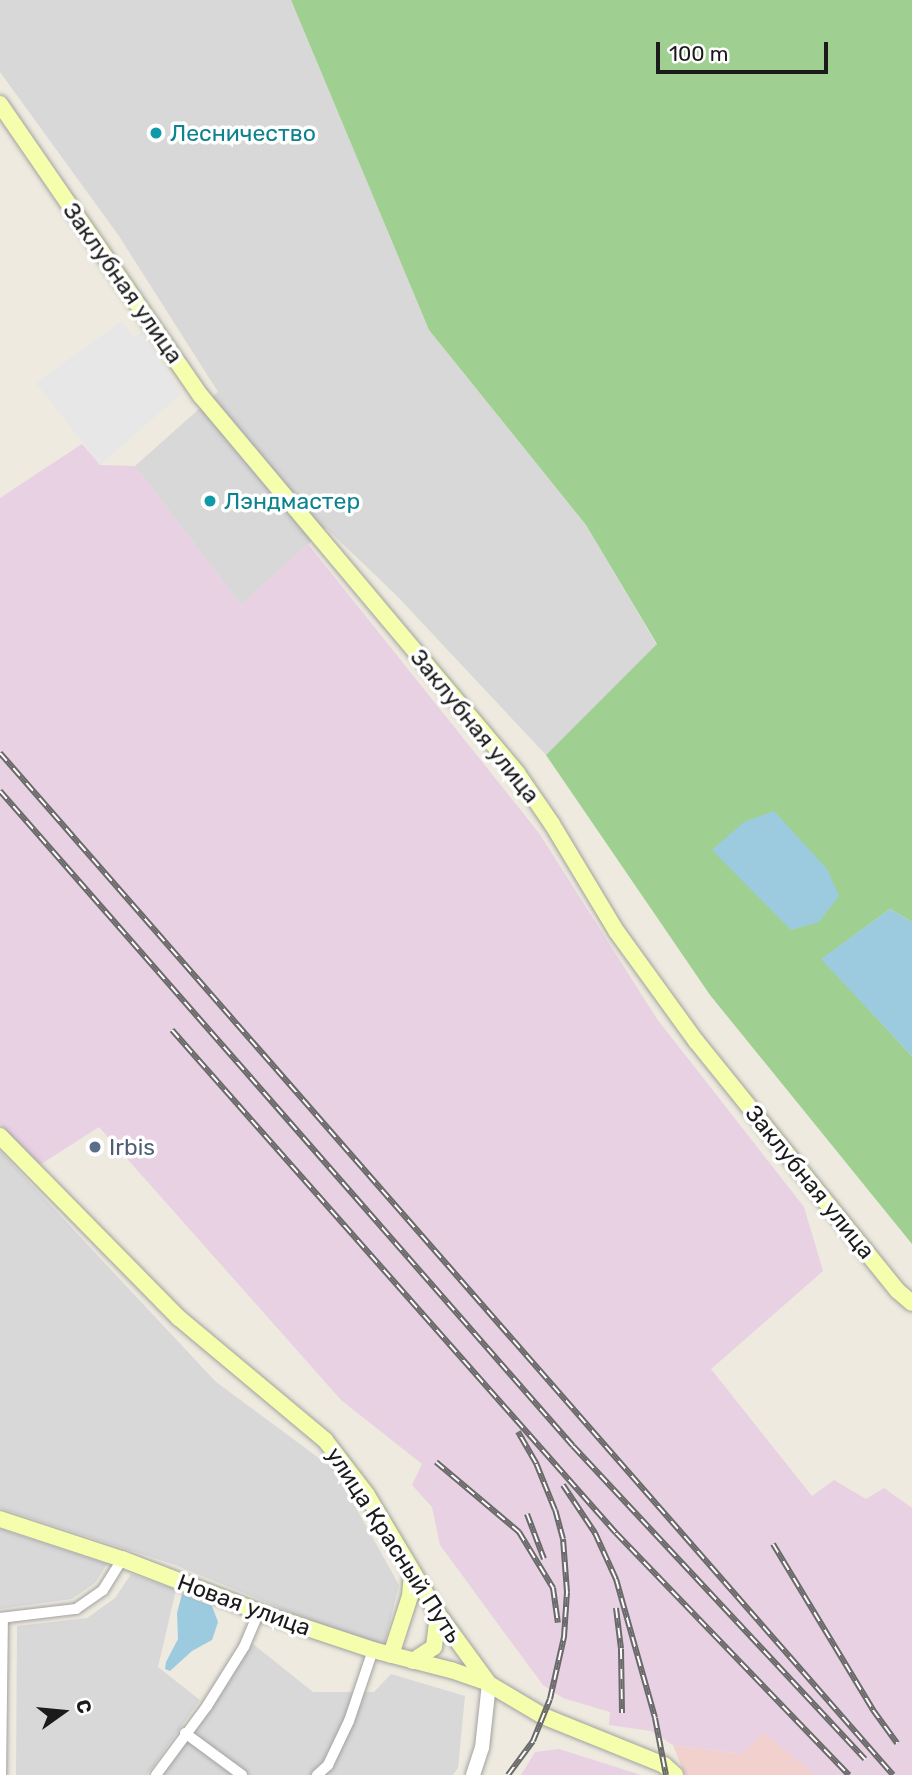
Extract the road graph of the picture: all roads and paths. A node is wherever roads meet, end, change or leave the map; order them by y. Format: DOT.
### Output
graph roads {
  1 [pos="0,104"];
  2 [pos="0,1136"];
  3 [pos="912,1303"];
  4 [pos="0,1519"];
  5 [pos="122,1559"];
  6 [pos="412,1572"];
  7 [pos="259,1612"];
  8 [pos="438,1614"];
  9 [pos="1,1618"];
  10 [pos="373,1650"];
  11 [pos="391,1655"];
  12 [pos="413,1661"];
  13 [pos="489,1684"];
  14 [pos="185,1732"];
  15 [pos="670,1770"];
  16 [pos="1,1775"];
  17 [pos="156,1775"];
  18 [pos="242,1775"];
  19 [pos="317,1775"];
  20 [pos="473,1775"];
  1 -- 3 [label="main road, Заклубная улица"];
  2 -- 6 [label="main road, улица Красный Путь"];
  4 -- 5 [label="main road, Новая улица"];
  5 -- 7 [label="main road, Новая улица"];
  5 -- 9 [label="street"];
  6 -- 8 [label="main road, улица Красный Путь"];
  6 -- 11 [label="main road"];
  7 -- 10 [label="main road, Новая улица"];
  7 -- 14 [label="street"];
  8 -- 12 [label="main road"];
  8 -- 13 [label="main road, улица Красный Путь"];
  9 -- 16 [label="street"];
  10 -- 11 [label="main road, Новая улица"];
  10 -- 19 [label="street"];
  11 -- 12 [label="main road, Новая улица"];
  12 -- 13 [label="main road, Новая улица"];
  13 -- 15 [label="main road, улица Красный Путь"];
  13 -- 20 [label="street"];
  14 -- 17 [label="street"];
  14 -- 18 [label="street"];
}
